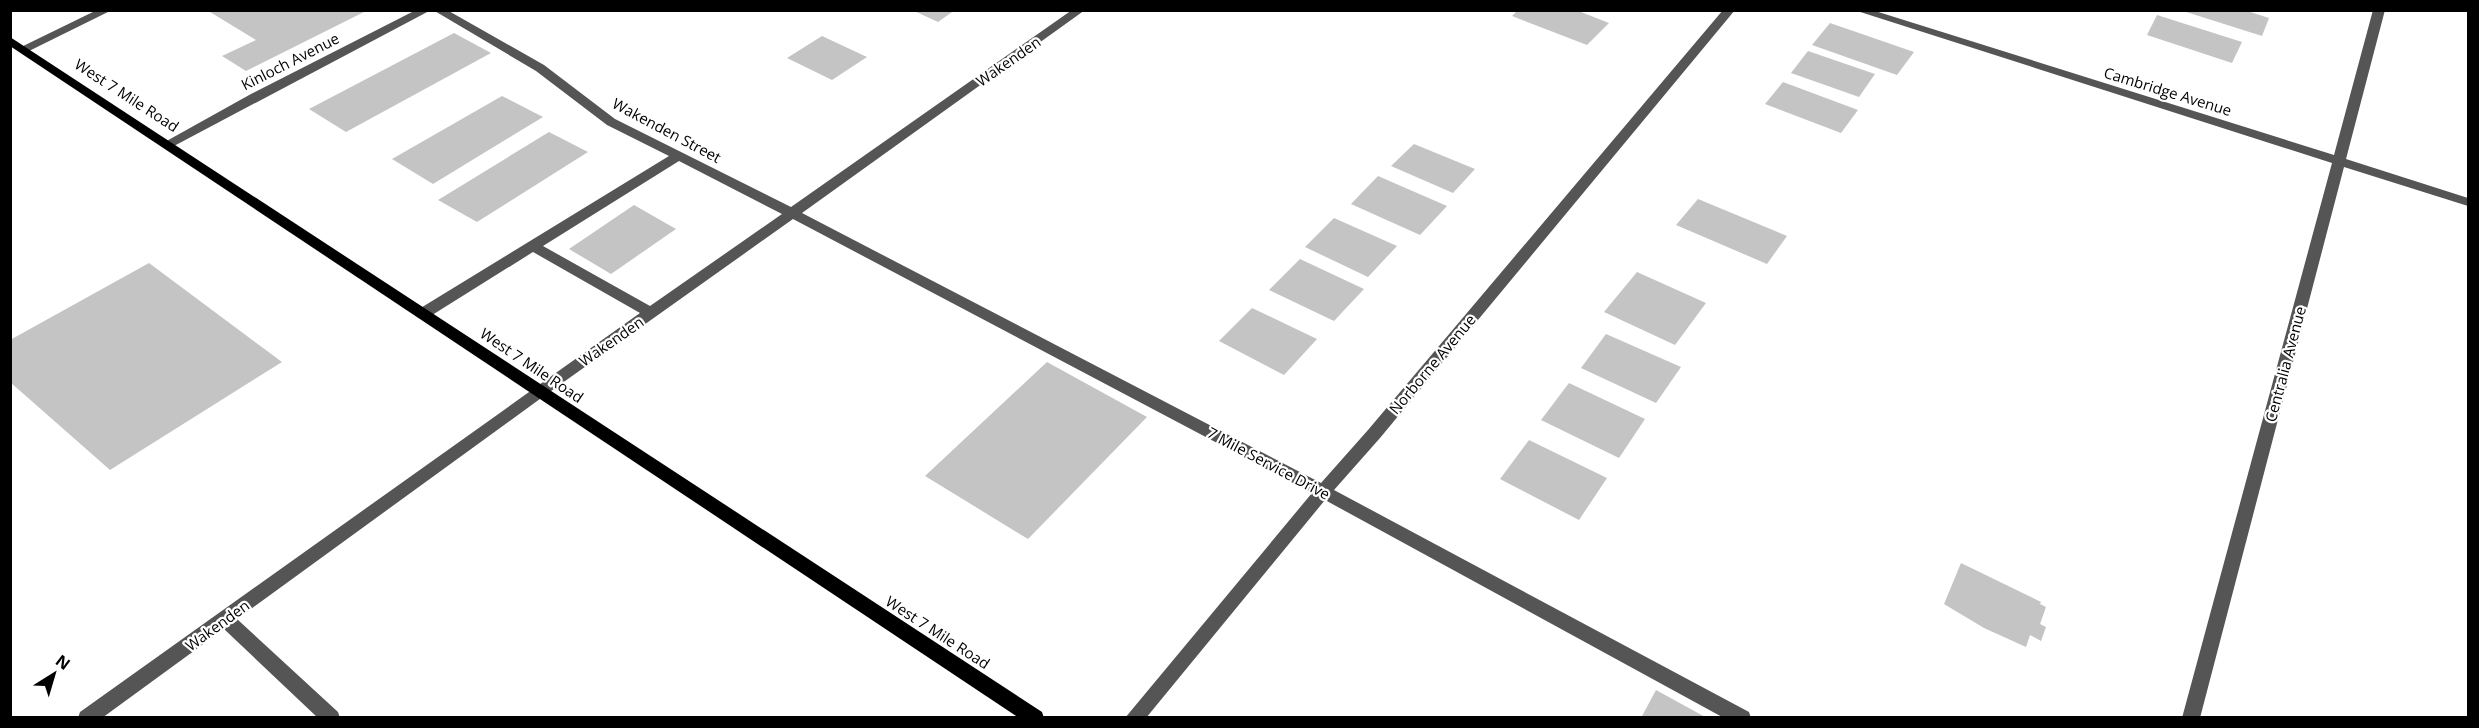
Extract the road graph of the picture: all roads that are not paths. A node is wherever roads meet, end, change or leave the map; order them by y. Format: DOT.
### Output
graph roads {
  1 [pos="107,10"];
  2 [pos="426,10"];
  3 [pos="438,10"];
  4 [pos="1080,10"];
  5 [pos="1730,10"];
  6 [pos="1859,10"];
  7 [pos="2379,10"];
  8 [pos="17,44"];
  9 [pos="169,144"];
  10 [pos="679,156"];
  11 [pos="2339,162"];
  12 [pos="2469,202"];
  13 [pos="793,213"];
  14 [pos="532,246"];
  15 [pos="424,313"];
  16 [pos="651,313"];
  17 [pos="539,392"];
  18 [pos="1323,491"];
  19 [pos="226,620"];
  20 [pos="87,717"];
  21 [pos="331,717"];
  22 [pos="1035,717"];
  23 [pos="1134,717"];
  24 [pos="1742,717"];
  25 [pos="2191,717"];
  1 -- 8 [label="street"];
  2 -- 9 [label="street, Kinloch Avenue"];
  3 -- 10 [label="street, Wakenden Street"];
  4 -- 13 [label="street, Wakenden"];
  5 -- 18 [label="street, Norborne Avenue"];
  6 -- 11 [label="street, Cambridge Avenue"];
  7 -- 11 [label="street, Centralia Avenue"];
  8 -- 9 [label="main road, West 7 Mile Road"];
  9 -- 15 [label="main road, West 7 Mile Road"];
  10 -- 13 [label="street, Wakenden Street"];
  10 -- 14 [label="street"];
  11 -- 12 [label="street, Cambridge Avenue"];
  11 -- 25 [label="street, Centralia Avenue"];
  13 -- 16 [label="street, Wakenden"];
  13 -- 18 [label="street, 7 Mile Service Drive"];
  14 -- 15 [label="street"];
  14 -- 16 [label="street"];
  15 -- 17 [label="main road, West 7 Mile Road"];
  16 -- 17 [label="street, Wakenden"];
  17 -- 19 [label="street, Wakenden"];
  17 -- 22 [label="main road, West 7 Mile Road"];
  18 -- 23 [label="street, Norborne Avenue"];
  18 -- 24 [label="street, 7 Mile Service Drive"];
  19 -- 20 [label="street, Wakenden"];
  19 -- 21 [label="street"];
}
